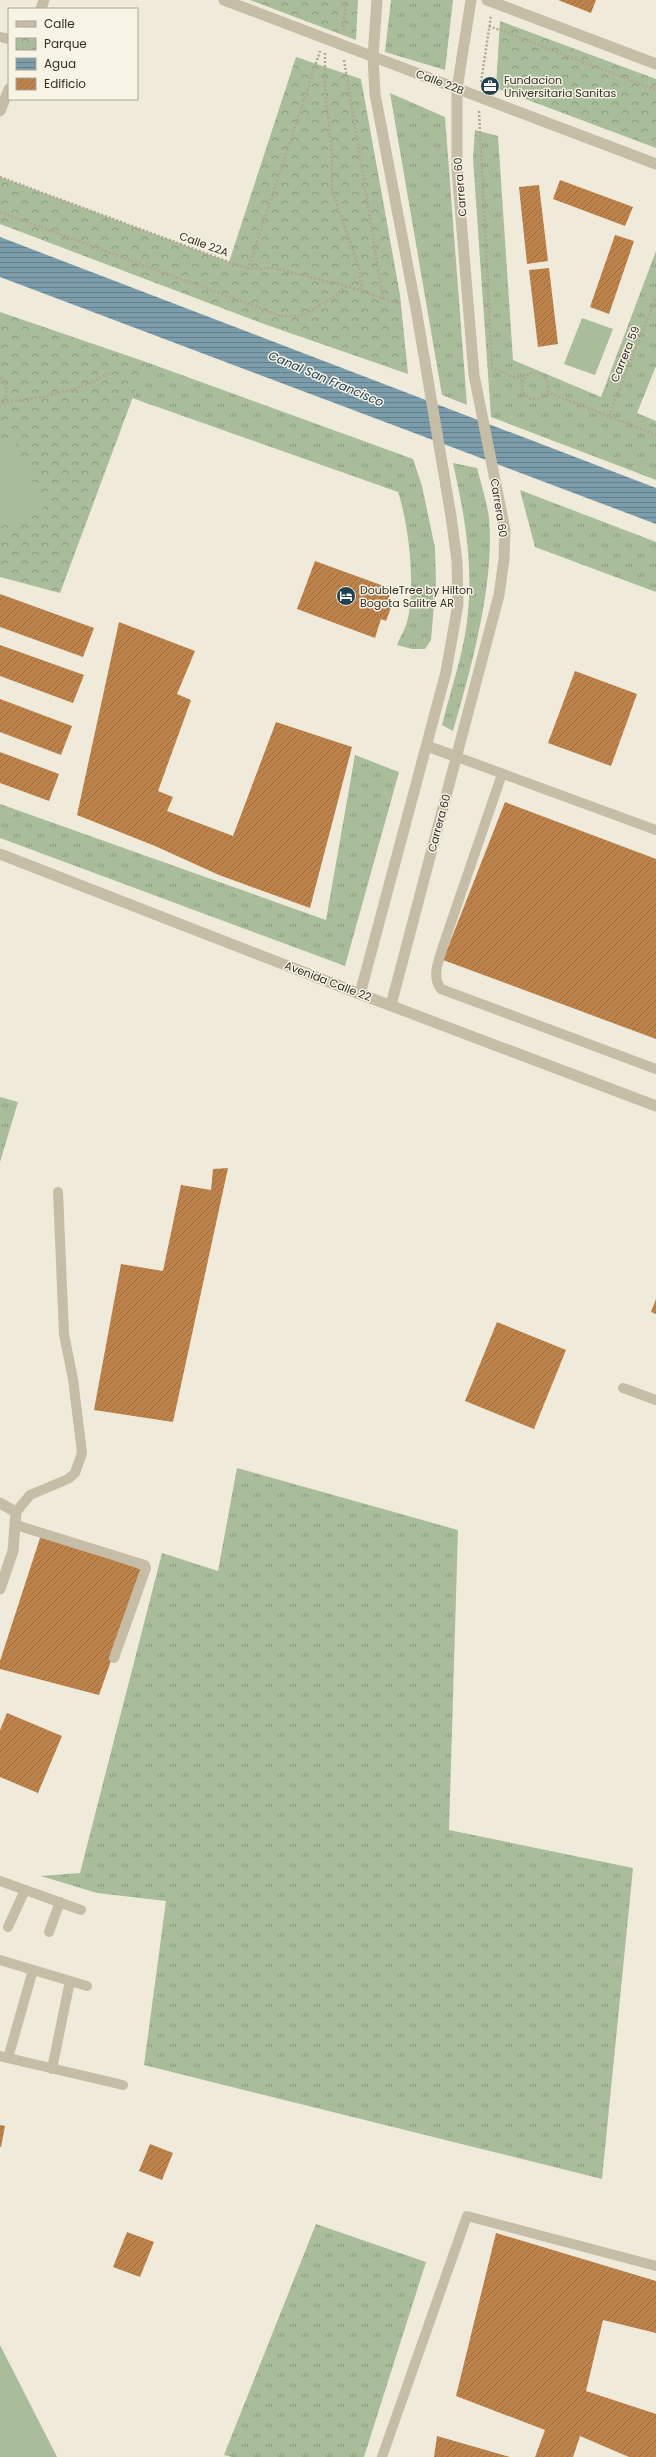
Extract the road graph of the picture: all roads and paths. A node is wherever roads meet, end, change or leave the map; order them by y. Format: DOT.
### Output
graph roads {
  1 [pos="224,0"];
  2 [pos="346,0"];
  3 [pos="377,0"];
  4 [pos="471,0"];
  5 [pos="490,1"];
  6 [pos="489,26"];
  7 [pos="325,39"];
  8 [pos="342,45"];
  9 [pos="373,57"];
  10 [pos="656,64"];
  11 [pos="457,89"];
  12 [pos="656,90"];
  13 [pos="8,91"];
  14 [pos="478,97"];
  15 [pos="0,111"];
  16 [pos="656,164"];
  17 [pos="0,178"];
  18 [pos="0,212"];
  19 [pos="248,269"];
  20 [pos="346,286"];
  21 [pos="362,291"];
  22 [pos="656,297"];
  23 [pos="384,298"];
  24 [pos="406,306"];
  25 [pos="110,372"];
  26 [pos="0,377"];
  27 [pos="523,381"];
  28 [pos="547,392"];
  29 [pos="4,402"];
  30 [pos="0,407"];
  31 [pos="608,416"];
  32 [pos="656,436"];
  33 [pos="427,746"];
  34 [pos="457,757"];
  35 [pos="502,774"];
  36 [pos="656,830"];
  37 [pos="0,854"];
  38 [pos="360,994"];
  39 [pos="391,1005"];
  40 [pos="656,1068"];
  41 [pos="656,1106"];
  42 [pos="58,1192"];
  43 [pos="623,1388"];
  44 [pos="656,1400"];
  45 [pos="0,1503"];
  46 [pos="16,1512"];
  47 [pos="16,1525"];
  48 [pos="0,1589"];
  49 [pos="114,1658"];
  50 [pos="0,1881"];
  51 [pos="25,1890"];
  52 [pos="60,1902"];
  53 [pos="81,1910"];
  54 [pos="8,1927"];
  55 [pos="49,1932"];
  56 [pos="0,1960"];
  57 [pos="34,1970"];
  58 [pos="70,1981"];
  59 [pos="87,1986"];
  60 [pos="4,2057"];
  61 [pos="52,2069"];
  62 [pos="123,2086"];
  63 [pos="656,2266"];
  64 [pos="382,2457"];
  1 -- 7 [label="street, Calle 22B"];
  2 -- 8 [label="path"];
  3 -- 9 [label="street"];
  4 -- 11 [label="street, Carrera 60"];
  5 -- 6 [label="path"];
  5 -- 10 [label="street"];
  6 -- 12 [label="path"];
  6 -- 14 [label="path"];
  7 -- 8 [label="street, Calle 22B"];
  7 -- 19 [label="path"];
  7 -- 21 [label="path"];
  8 -- 9 [label="street, Calle 22B"];
  8 -- 23 [label="path"];
  9 -- 11 [label="street, Calle 22B"];
  9 -- 33 [label="street"];
  11 -- 14 [label="street, Calle 22B"];
  11 -- 34 [label="street, Carrera 60"];
  13 -- 15 [label="street"];
  14 -- 16 [label="street, Calle 22B"];
  14 -- 27 [label="path"];
  17 -- 19 [label="path, Calle 22A"];
  18 -- 20 [label="path"];
  19 -- 20 [label="path, Calle 22A"];
  20 -- 21 [label="path, Calle 22A"];
  21 -- 23 [label="path, Calle 22A"];
  22 -- 31 [label="path, Carrera 59"];
  23 -- 24 [label="path, Calle 22A"];
  25 -- 29 [label="path"];
  26 -- 29 [label="path"];
  27 -- 28 [label="path"];
  27 -- 28 [label="path"];
  28 -- 31 [label="path"];
  29 -- 30 [label="path"];
  31 -- 32 [label="path"];
  33 -- 34 [label="street"];
  33 -- 38 [label="street"];
  34 -- 35 [label="lane"];
  34 -- 39 [label="street, Carrera 60"];
  35 -- 36 [label="lane"];
  35 -- 40 [label="lane"];
  37 -- 38 [label="street, Avenida Calle 22"];
  38 -- 39 [label="street, Avenida Calle 22"];
  39 -- 41 [label="street, Avenida Calle 22"];
  42 -- 46 [label="lane"];
  43 -- 44 [label="lane"];
  45 -- 46 [label="street"];
  46 -- 47 [label="street"];
  47 -- 48 [label="street"];
  47 -- 49 [label="lane"];
  50 -- 51 [label="lane"];
  51 -- 52 [label="lane"];
  51 -- 54 [label="lane"];
  52 -- 53 [label="lane"];
  52 -- 55 [label="lane"];
  56 -- 57 [label="lane"];
  57 -- 58 [label="lane"];
  57 -- 60 [label="lane"];
  58 -- 59 [label="lane"];
  58 -- 61 [label="lane"];
  60 -- 61 [label="lane"];
  61 -- 62 [label="lane"];
  63 -- 64 [label="lane"];
}
